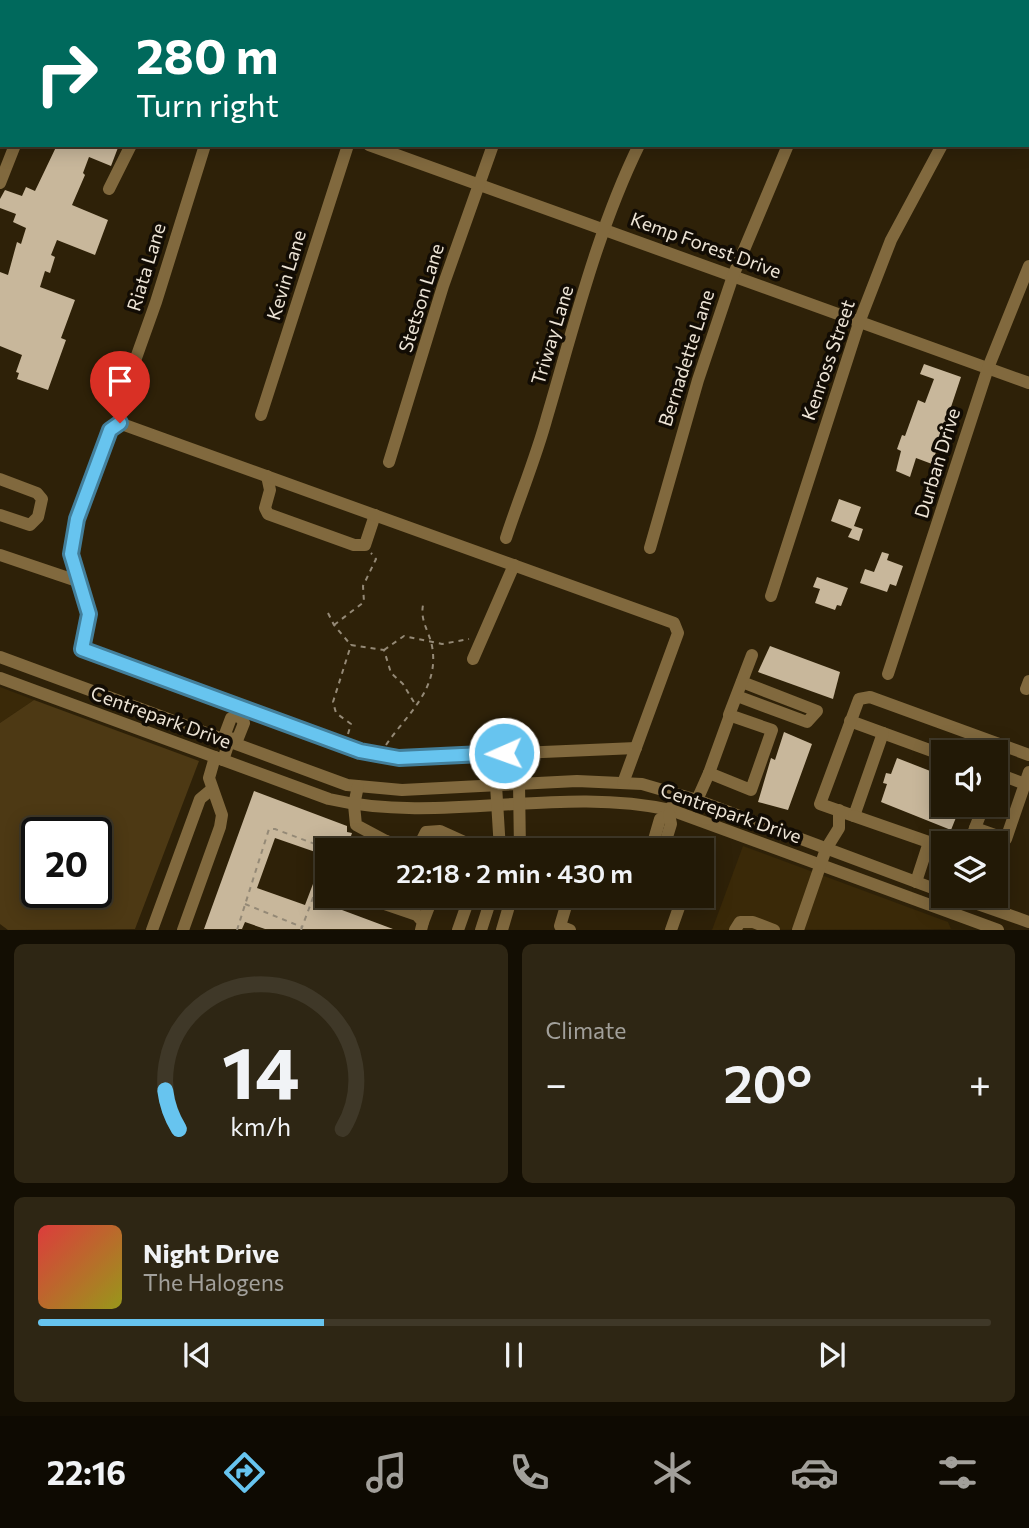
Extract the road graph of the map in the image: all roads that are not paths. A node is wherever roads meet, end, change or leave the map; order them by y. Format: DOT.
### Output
graph roads {
  1 [pos="14,147"];
  2 [pos="130,147"];
  3 [pos="204,147"];
  4 [pos="347,147"];
  5 [pos="375,147"];
  6 [pos="492,147"];
  7 [pos="638,147"];
  8 [pos="787,147"];
  9 [pos="941,147"];
  10 [pos="2,174"];
  11 [pos="478,184"];
  12 [pos="109,189"];
  13 [pos="606,230"];
  14 [pos="1029,266"];
  15 [pos="733,276"];
  16 [pos="860,320"];
  17 [pos="988,368"];
  18 [pos="1029,383"];
  19 [pos="121,400"];
  20 [pos="261,415"];
  21 [pos="389,462"];
  22 [pos="268,476"];
  23 [pos="0,479"];
  24 [pos="0,515"];
  25 [pos="375,515"];
  26 [pos="506,538"];
  27 [pos="650,548"];
  28 [pos="0,555"];
  29 [pos="514,565"];
  30 [pos="80,582"];
  31 [pos="771,596"];
  32 [pos="752,655"];
  33 [pos="0,657"];
  34 [pos="473,659"];
  35 [pos="888,674"];
  36 [pos="0,678"];
  37 [pos="742,682"];
  38 [pos="94,691"];
  39 [pos="737,695"];
  40 [pos="87,710"];
  41 [pos="240,712"];
  42 [pos="730,715"];
  43 [pos="850,721"];
  44 [pos="883,733"];
  45 [pos="229,740"];
  46 [pos="636,748"];
  47 [pos="931,751"];
  48 [pos="1029,755"];
  49 [pos="219,759"];
  50 [pos="709,773"];
  51 [pos="1008,776"];
  52 [pos="1027,778"];
  53 [pos="623,783"];
  54 [pos="519,784"];
  55 [pos="496,785"];
  56 [pos="358,786"];
  57 [pos="212,789"];
  58 [pos="674,793"];
  59 [pos="697,800"];
  60 [pos="519,804"];
  61 [pos="354,805"];
  62 [pos="499,805"];
  63 [pos="839,810"];
  64 [pos="670,812"];
  65 [pos="854,816"];
  66 [pos="979,817"];
  67 [pos="975,828"];
  68 [pos="974,831"];
  69 [pos="374,838"];
  70 [pos="422,838"];
  71 [pos="448,838"];
  72 [pos="500,838"];
  73 [pos="520,838"];
  74 [pos="654,838"];
  75 [pos="667,838"];
  76 [pos="929,842"];
  77 [pos="828,843"];
  78 [pos="820,865"];
  79 [pos="916,882"];
  80 [pos="931,888"];
  81 [pos="396,908"];
  82 [pos="429,908"];
  83 [pos="466,908"];
  84 [pos="488,908"];
  85 [pos="508,908"];
  86 [pos="568,908"];
  87 [pos="679,908"];
  88 [pos="990,909"];
  89 [pos="1029,922"];
  90 [pos="961,923"];
  91 [pos="422,926"];
  92 [pos="565,928"];
  93 [pos="989,928"];
  94 [pos="152,929"];
  95 [pos="183,929"];
  96 [pos="458,929"];
  97 [pos="481,929"];
  98 [pos="502,929"];
  99 [pos="671,929"];
  100 [pos="735,929"];
  101 [pos="774,929"];
  102 [pos="798,929"];
  1 -- 10 [label="street"];
  2 -- 12 [label="street"];
  3 -- 19 [label="street, Riata Lane"];
  4 -- 20 [label="street, Kevin Lane"];
  5 -- 11 [label="street, Kemp Forest Drive"];
  6 -- 11 [label="street, Stetson Lane"];
  7 -- 13 [label="street, Triway Lane"];
  8 -- 15 [label="street, Bernadette Lane"];
  9 -- 16 [label="street, Kenross Street"];
  11 -- 13 [label="street, Kemp Forest Drive"];
  11 -- 21 [label="street, Stetson Lane"];
  13 -- 15 [label="street, Kemp Forest Drive"];
  13 -- 26 [label="street, Triway Lane"];
  14 -- 17 [label="street, Durban Drive"];
  15 -- 16 [label="street, Kemp Forest Drive"];
  15 -- 27 [label="street, Bernadette Lane"];
  16 -- 17 [label="street, Kemp Forest Drive"];
  16 -- 31 [label="street, Kenross Street"];
  17 -- 18 [label="street, Kemp Forest Drive"];
  17 -- 35 [label="street, Durban Drive"];
  22 -- 25 [label="street"];
  22 -- 25 [label="street"];
  22 -- 30 [label="street"];
  23 -- 24 [label="street"];
  25 -- 29 [label="street"];
  28 -- 30 [label="street"];
  29 -- 34 [label="street"];
  29 -- 46 [label="street"];
  30 -- 41 [label="street"];
  32 -- 37 [label="street"];
  33 -- 38 [label="street, Centrepark Drive"];
  36 -- 40 [label="street, Centrepark Drive"];
  37 -- 39 [label="street"];
  37 -- 39 [label="street"];
  38 -- 40 [label="street"];
  38 -- 45 [label="street, Centrepark Drive"];
  39 -- 42 [label="street"];
  40 -- 49 [label="street, Centrepark Drive"];
  41 -- 45 [label="street"];
  41 -- 46 [label="street"];
  42 -- 50 [label="street"];
  42 -- 50 [label="street"];
  43 -- 44 [label="street"];
  43 -- 48 [label="street"];
  43 -- 63 [label="street"];
  44 -- 47 [label="street"];
  44 -- 65 [label="street"];
  45 -- 49 [label="street"];
  45 -- 56 [label="street, Centrepark Drive"];
  46 -- 53 [label="street"];
  49 -- 57 [label="street"];
  49 -- 61 [label="street, Centrepark Drive"];
  50 -- 59 [label="street"];
  51 -- 52 [label="street"];
  52 -- 67 [label="street"];
  53 -- 54 [label="street, Centrepark Drive"];
  53 -- 58 [label="street, Centrepark Drive"];
  54 -- 55 [label="street, Centrepark Drive"];
  54 -- 60 [label="street"];
  55 -- 56 [label="street, Centrepark Drive"];
  55 -- 62 [label="street"];
  56 -- 61 [label="street"];
  57 -- 94 [label="street"];
  57 -- 95 [label="street"];
  58 -- 59 [label="street, Centrepark Drive"];
  58 -- 64 [label="street"];
  59 -- 77 [label="street, Centrepark Drive"];
  60 -- 62 [label="street, Centrepark Drive"];
  60 -- 64 [label="street, Centrepark Drive"];
  60 -- 73 [label="street"];
  61 -- 62 [label="street, Centrepark Drive"];
  61 -- 69 [label="street"];
  62 -- 72 [label="street"];
  63 -- 65 [label="street"];
  63 -- 77 [label="street"];
  64 -- 74 [label="street"];
  64 -- 75 [label="street"];
  64 -- 78 [label="street, Centrepark Drive"];
  65 -- 76 [label="street"];
  66 -- 67 [label="street"];
  67 -- 68 [label="street"];
  70 -- 71 [label="street"];
  76 -- 79 [label="street"];
  77 -- 78 [label="street"];
  77 -- 79 [label="street, Centrepark Drive"];
  78 -- 90 [label="street, Centrepark Drive"];
  78 -- 102 [label="street"];
  79 -- 80 [label="street, Centrepark Drive"];
  81 -- 91 [label="street"];
  82 -- 91 [label="street"];
  83 -- 96 [label="street"];
  84 -- 97 [label="street"];
  85 -- 98 [label="street"];
  86 -- 92 [label="street"];
  87 -- 99 [label="street"];
  88 -- 89 [label="street"];
  88 -- 93 [label="street"];
  90 -- 93 [label="street, Centrepark Drive"];
  100 -- 101 [label="street"];
}
